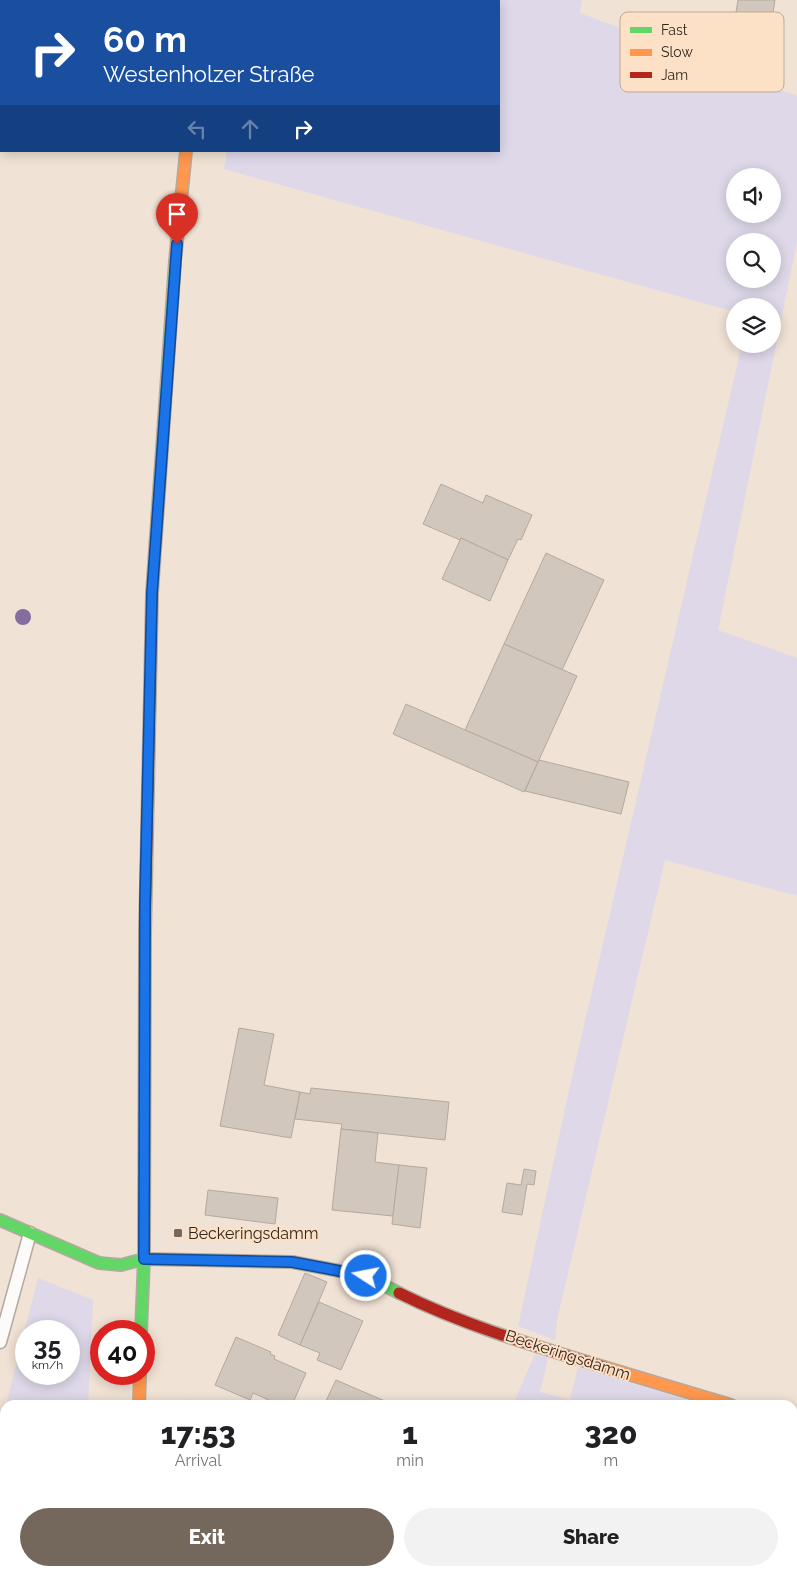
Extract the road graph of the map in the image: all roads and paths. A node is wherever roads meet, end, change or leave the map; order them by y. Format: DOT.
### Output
graph roads {
  1 [pos="186,152"];
  2 [pos="0,1220"];
  3 [pos="30,1233"];
  4 [pos="144,1259"];
  5 [pos="141,1320"];
  6 [pos="0,1342"];
  7 [pos="140,1385"];
  8 [pos="139,1400"];
  9 [pos="715,1400"];
  1 -- 4 [label="main road"];
  2 -- 3 [label="main road, Beckeringsdamm"];
  3 -- 4 [label="main road, Beckeringsdamm"];
  3 -- 6 [label="lane"];
  4 -- 5 [label="main road"];
  4 -- 9 [label="main road, Beckeringsdamm"];
  7 -- 8 [label="main road"];
}
